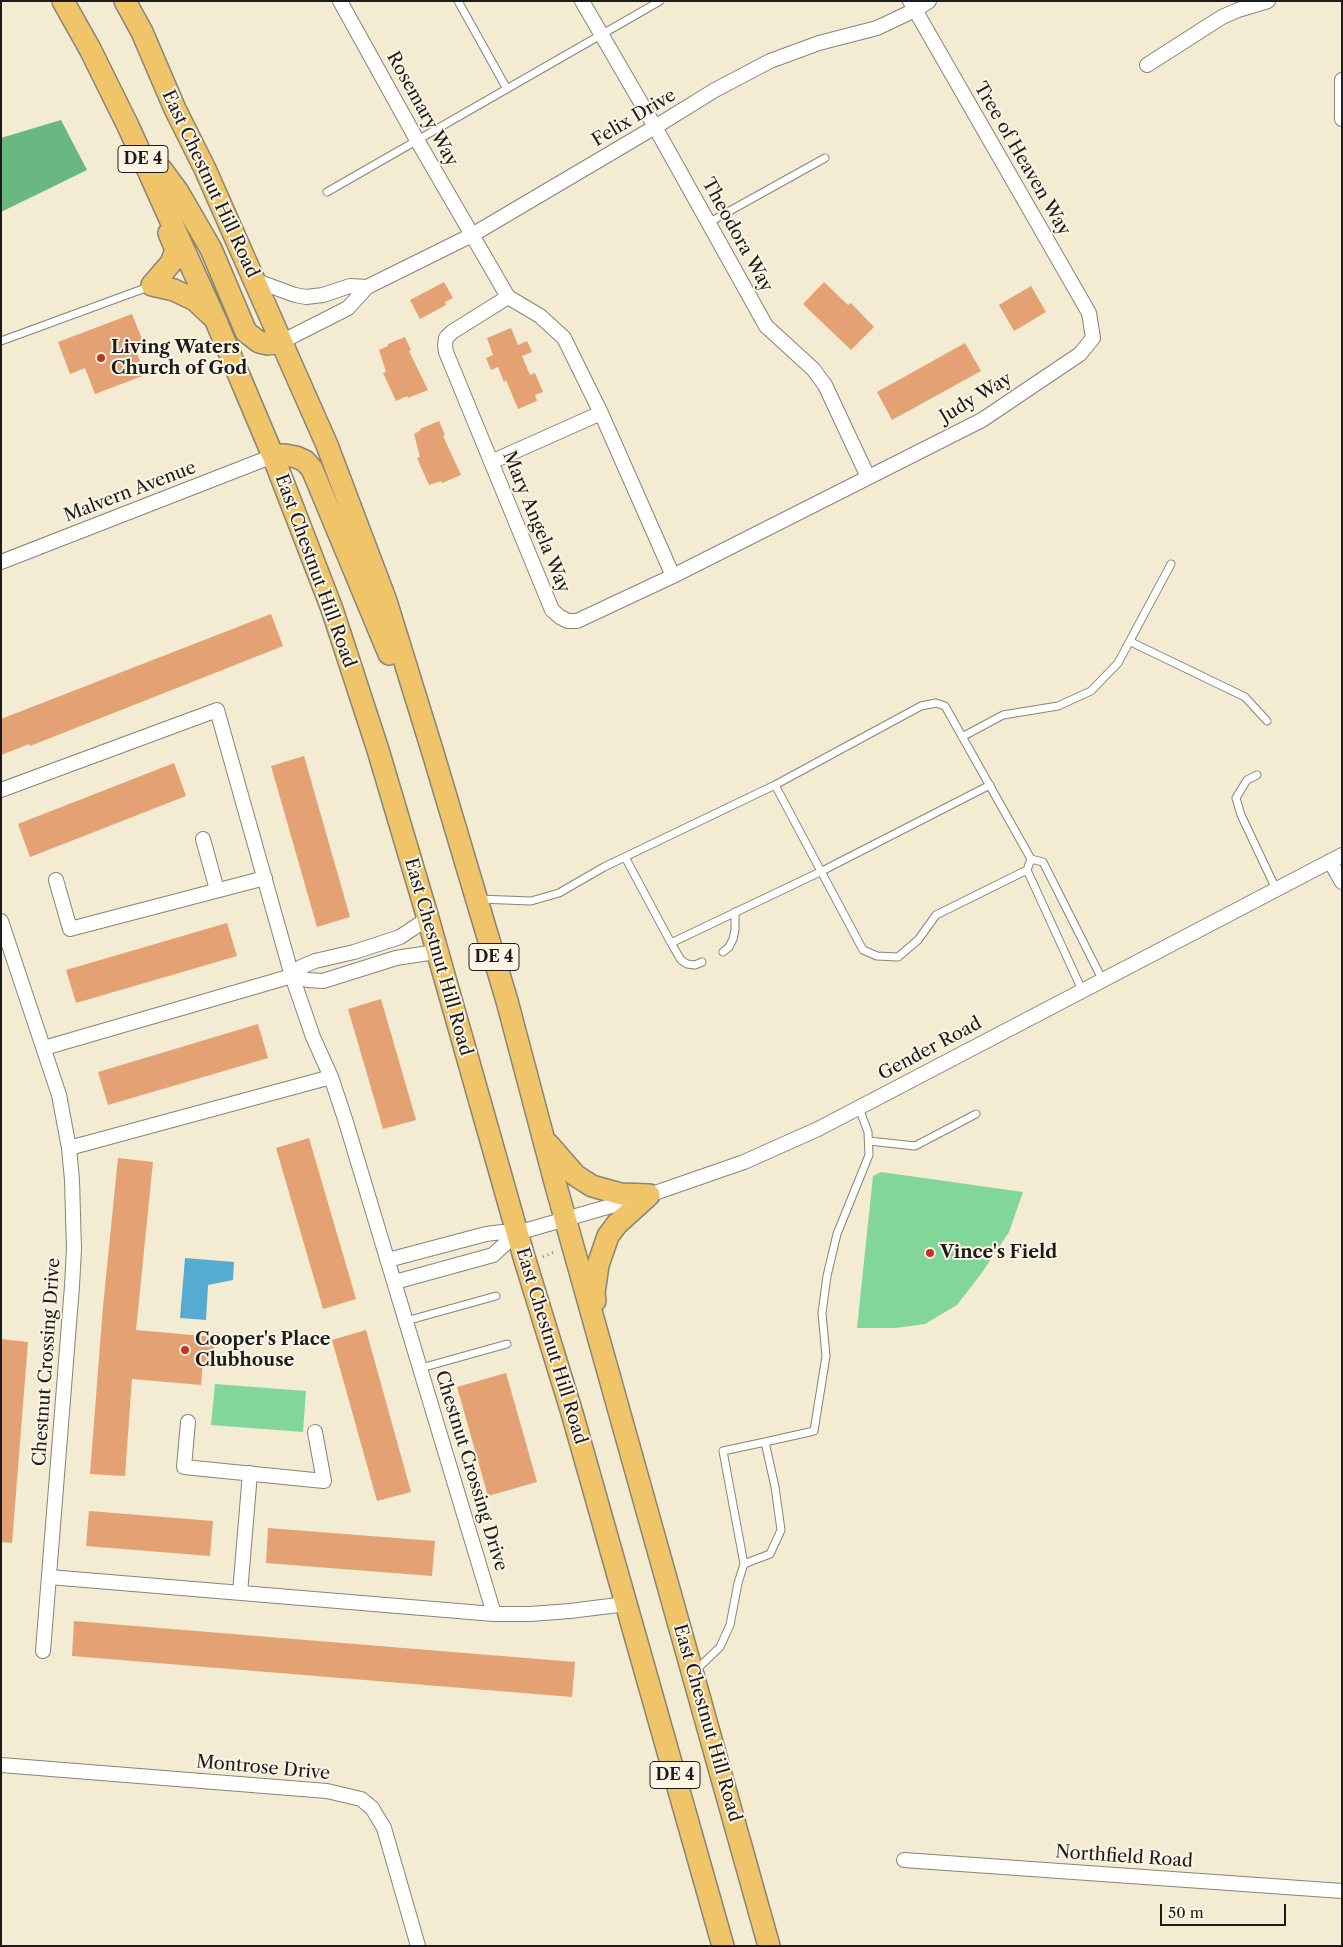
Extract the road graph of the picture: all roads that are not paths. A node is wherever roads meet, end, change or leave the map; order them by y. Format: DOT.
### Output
graph roads {
  1 [pos="63,1"];
  2 [pos="125,1"];
  3 [pos="340,1"];
  4 [pos="458,1"];
  5 [pos="582,1"];
  6 [pos="660,1"];
  7 [pos="929,1"];
  8 [pos="1268,1"];
  9 [pos="913,6"];
  10 [pos="600,34"];
  11 [pos="1147,65"];
  12 [pos="1342,80"];
  13 [pos="507,88"];
  14 [pos="1342,119"];
  15 [pos="655,128"];
  16 [pos="417,140"];
  17 [pos="140,153"];
  18 [pos="825,158"];
  19 [pos="327,192"];
  20 [pos="708,223"];
  21 [pos="472,235"];
  22 [pos="254,280"];
  23 [pos="152,285"];
  24 [pos="367,287"];
  25 [pos="508,298"];
  26 [pos="216,321"];
  27 [pos="1094,338"];
  28 [pos="1,341"];
  29 [pos="282,342"];
  30 [pos="601,413"];
  31 [pos="273,456"];
  32 [pos="491,462"];
  33 [pos="868,477"];
  34 [pos="1,562"];
  35 [pos="1171,564"];
  36 [pos="673,576"];
  37 [pos="1131,642"];
  38 [pos="416,699"];
  39 [pos="1267,722"];
  40 [pos="962,737"];
  41 [pos="1257,775"];
  42 [pos="775,785"];
  43 [pos="990,785"];
  44 [pos="1,790"];
  45 [pos="203,839"];
  46 [pos="625,857"];
  47 [pos="1336,858"];
  48 [pos="1030,859"];
  49 [pos="1026,870"];
  50 [pos="820,872"];
  51 [pos="264,878"];
  52 [pos="56,880"];
  53 [pos="1342,882"];
  54 [pos="1276,889"];
  55 [pos="217,890"];
  56 [pos="477,899"];
  57 [pos="736,912"];
  58 [pos="427,915"];
  59 [pos="1,921"];
  60 [pos="671,943"];
  61 [pos="723,952"];
  62 [pos="438,954"];
  63 [pos="702,962"];
  64 [pos="292,976"];
  65 [pos="1102,979"];
  66 [pos="1082,990"];
  67 [pos="44,1048"];
  68 [pos="331,1077"];
  69 [pos="858,1108"];
  70 [pos="976,1114"];
  71 [pos="544,1140"];
  72 [pos="869,1141"];
  73 [pos="69,1148"];
  74 [pos="649,1195"];
  75 [pos="566,1219"];
  76 [pos="517,1233"];
  77 [pos="388,1260"];
  78 [pos="394,1282"];
  79 [pos="496,1296"];
  80 [pos="406,1321"];
  81 [pos="600,1341"];
  82 [pos="507,1344"];
  83 [pos="421,1368"];
  84 [pos="188,1422"];
  85 [pos="315,1432"];
  86 [pos="765,1442"];
  87 [pos="250,1473"];
  88 [pos="744,1564"];
  89 [pos="49,1577"];
  90 [pos="240,1594"];
  91 [pos="626,1604"];
  92 [pos="494,1614"];
  93 [pos="43,1651"];
  94 [pos="693,1673"];
  95 [pos="1,1764"];
  96 [pos="904,1860"];
  97 [pos="1342,1891"];
  98 [pos="724,1941"];
  99 [pos="418,1946"];
  100 [pos="769,1946"];
  1 -- 17 [label="main road, East Chestnut Hill Road / DE 4"];
  2 -- 22 [label="main road, East Chestnut Hill Road / DE 4"];
  3 -- 16 [label="street, Rosemary Way"];
  4 -- 13 [label="lane"];
  5 -- 10 [label="street, Theodora Way"];
  6 -- 10 [label="lane"];
  7 -- 9 [label="street, Felix Drive"];
  8 -- 11 [label="street"];
  9 -- 15 [label="street, Felix Drive"];
  9 -- 27 [label="street, Tree of Heaven Way"];
  10 -- 13 [label="lane"];
  10 -- 15 [label="street, Theodora Way"];
  12 -- 14 [label="street"];
  13 -- 16 [label="lane"];
  15 -- 20 [label="street, Theodora Way"];
  15 -- 21 [label="street, Felix Drive"];
  16 -- 19 [label="lane"];
  16 -- 21 [label="street, Rosemary Way"];
  17 -- 23 [label="main road"];
  17 -- 26 [label="main road, East Chestnut Hill Road / DE 4"];
  17 -- 29 [label="main road"];
  18 -- 20 [label="lane"];
  20 -- 33 [label="street, Theodora Way"];
  21 -- 24 [label="street, Felix Drive"];
  21 -- 25 [label="street"];
  22 -- 24 [label="street, Felix Drive"];
  22 -- 29 [label="main road, East Chestnut Hill Road / DE 4"];
  23 -- 26 [label="main road"];
  23 -- 28 [label="lane"];
  24 -- 29 [label="street, Felix Drive"];
  25 -- 30 [label="street"];
  25 -- 32 [label="street, Mary Angela Way"];
  26 -- 31 [label="main road, East Chestnut Hill Road / DE 4"];
  27 -- 33 [label="street, Judy Way"];
  29 -- 38 [label="main road, East Chestnut Hill Road / DE 4"];
  30 -- 32 [label="street"];
  30 -- 36 [label="street"];
  31 -- 34 [label="street, Malvern Avenue"];
  31 -- 38 [label="main road"];
  31 -- 58 [label="main road, East Chestnut Hill Road / DE 4"];
  32 -- 36 [label="street, Mary Angela Way"];
  33 -- 36 [label="street, Mary Angela Way"];
  35 -- 37 [label="lane"];
  37 -- 39 [label="lane"];
  37 -- 40 [label="lane"];
  38 -- 56 [label="main road, East Chestnut Hill Road / DE 4"];
  40 -- 42 [label="lane"];
  40 -- 43 [label="lane"];
  41 -- 54 [label="lane"];
  42 -- 46 [label="lane"];
  42 -- 50 [label="lane"];
  43 -- 48 [label="lane"];
  43 -- 50 [label="lane"];
  44 -- 51 [label="street, Chestnut Crossing Drive"];
  45 -- 55 [label="street"];
  46 -- 56 [label="lane"];
  46 -- 60 [label="lane"];
  47 -- 53 [label="street"];
  47 -- 54 [label="street, Gender Road"];
  48 -- 49 [label="lane"];
  48 -- 65 [label="lane"];
  49 -- 50 [label="lane"];
  49 -- 66 [label="lane"];
  50 -- 57 [label="lane"];
  51 -- 55 [label="street"];
  51 -- 64 [label="street, Chestnut Crossing Drive"];
  52 -- 55 [label="street"];
  54 -- 65 [label="street, Gender Road"];
  56 -- 71 [label="main road, East Chestnut Hill Road / DE 4"];
  57 -- 60 [label="lane"];
  57 -- 61 [label="lane"];
  58 -- 62 [label="main road, East Chestnut Hill Road / DE 4"];
  58 -- 64 [label="street"];
  59 -- 67 [label="street, Chestnut Crossing Drive"];
  60 -- 63 [label="lane"];
  62 -- 64 [label="street"];
  62 -- 76 [label="main road, East Chestnut Hill Road / DE 4"];
  64 -- 67 [label="street"];
  64 -- 68 [label="street, Chestnut Crossing Drive"];
  65 -- 66 [label="street, Gender Road"];
  66 -- 69 [label="street, Gender Road"];
  67 -- 73 [label="street, Chestnut Crossing Drive"];
  68 -- 73 [label="street"];
  68 -- 77 [label="street, Chestnut Crossing Drive"];
  69 -- 72 [label="lane"];
  69 -- 74 [label="street, Gender Road"];
  70 -- 72 [label="lane"];
  71 -- 74 [label="main road"];
  71 -- 75 [label="main road, East Chestnut Hill Road / DE 4"];
  72 -- 86 [label="lane"];
  73 -- 89 [label="street, Chestnut Crossing Drive"];
  74 -- 75 [label="street, Gender Road"];
  74 -- 81 [label="main road"];
  75 -- 76 [label="street, Gender Road"];
  75 -- 81 [label="main road, East Chestnut Hill Road / DE 4"];
  76 -- 77 [label="street"];
  76 -- 78 [label="street"];
  76 -- 91 [label="main road, East Chestnut Hill Road / DE 4"];
  77 -- 78 [label="street, Chestnut Crossing Drive"];
  78 -- 80 [label="street, Chestnut Crossing Drive"];
  79 -- 80 [label="lane"];
  80 -- 83 [label="street, Chestnut Crossing Drive"];
  81 -- 94 [label="main road, East Chestnut Hill Road / DE 4"];
  82 -- 83 [label="lane"];
  83 -- 92 [label="street, Chestnut Crossing Drive"];
  84 -- 87 [label="street"];
  85 -- 87 [label="street"];
  86 -- 88 [label="lane"];
  86 -- 88 [label="lane"];
  87 -- 90 [label="street"];
  88 -- 94 [label="lane"];
  89 -- 90 [label="street"];
  89 -- 93 [label="street, Chestnut Crossing Drive"];
  90 -- 92 [label="street"];
  91 -- 92 [label="street"];
  91 -- 98 [label="main road, East Chestnut Hill Road / DE 4"];
  94 -- 100 [label="main road, East Chestnut Hill Road / DE 4"];
  95 -- 99 [label="street, Montrose Drive"];
  96 -- 97 [label="street, Northfield Road"];
}
